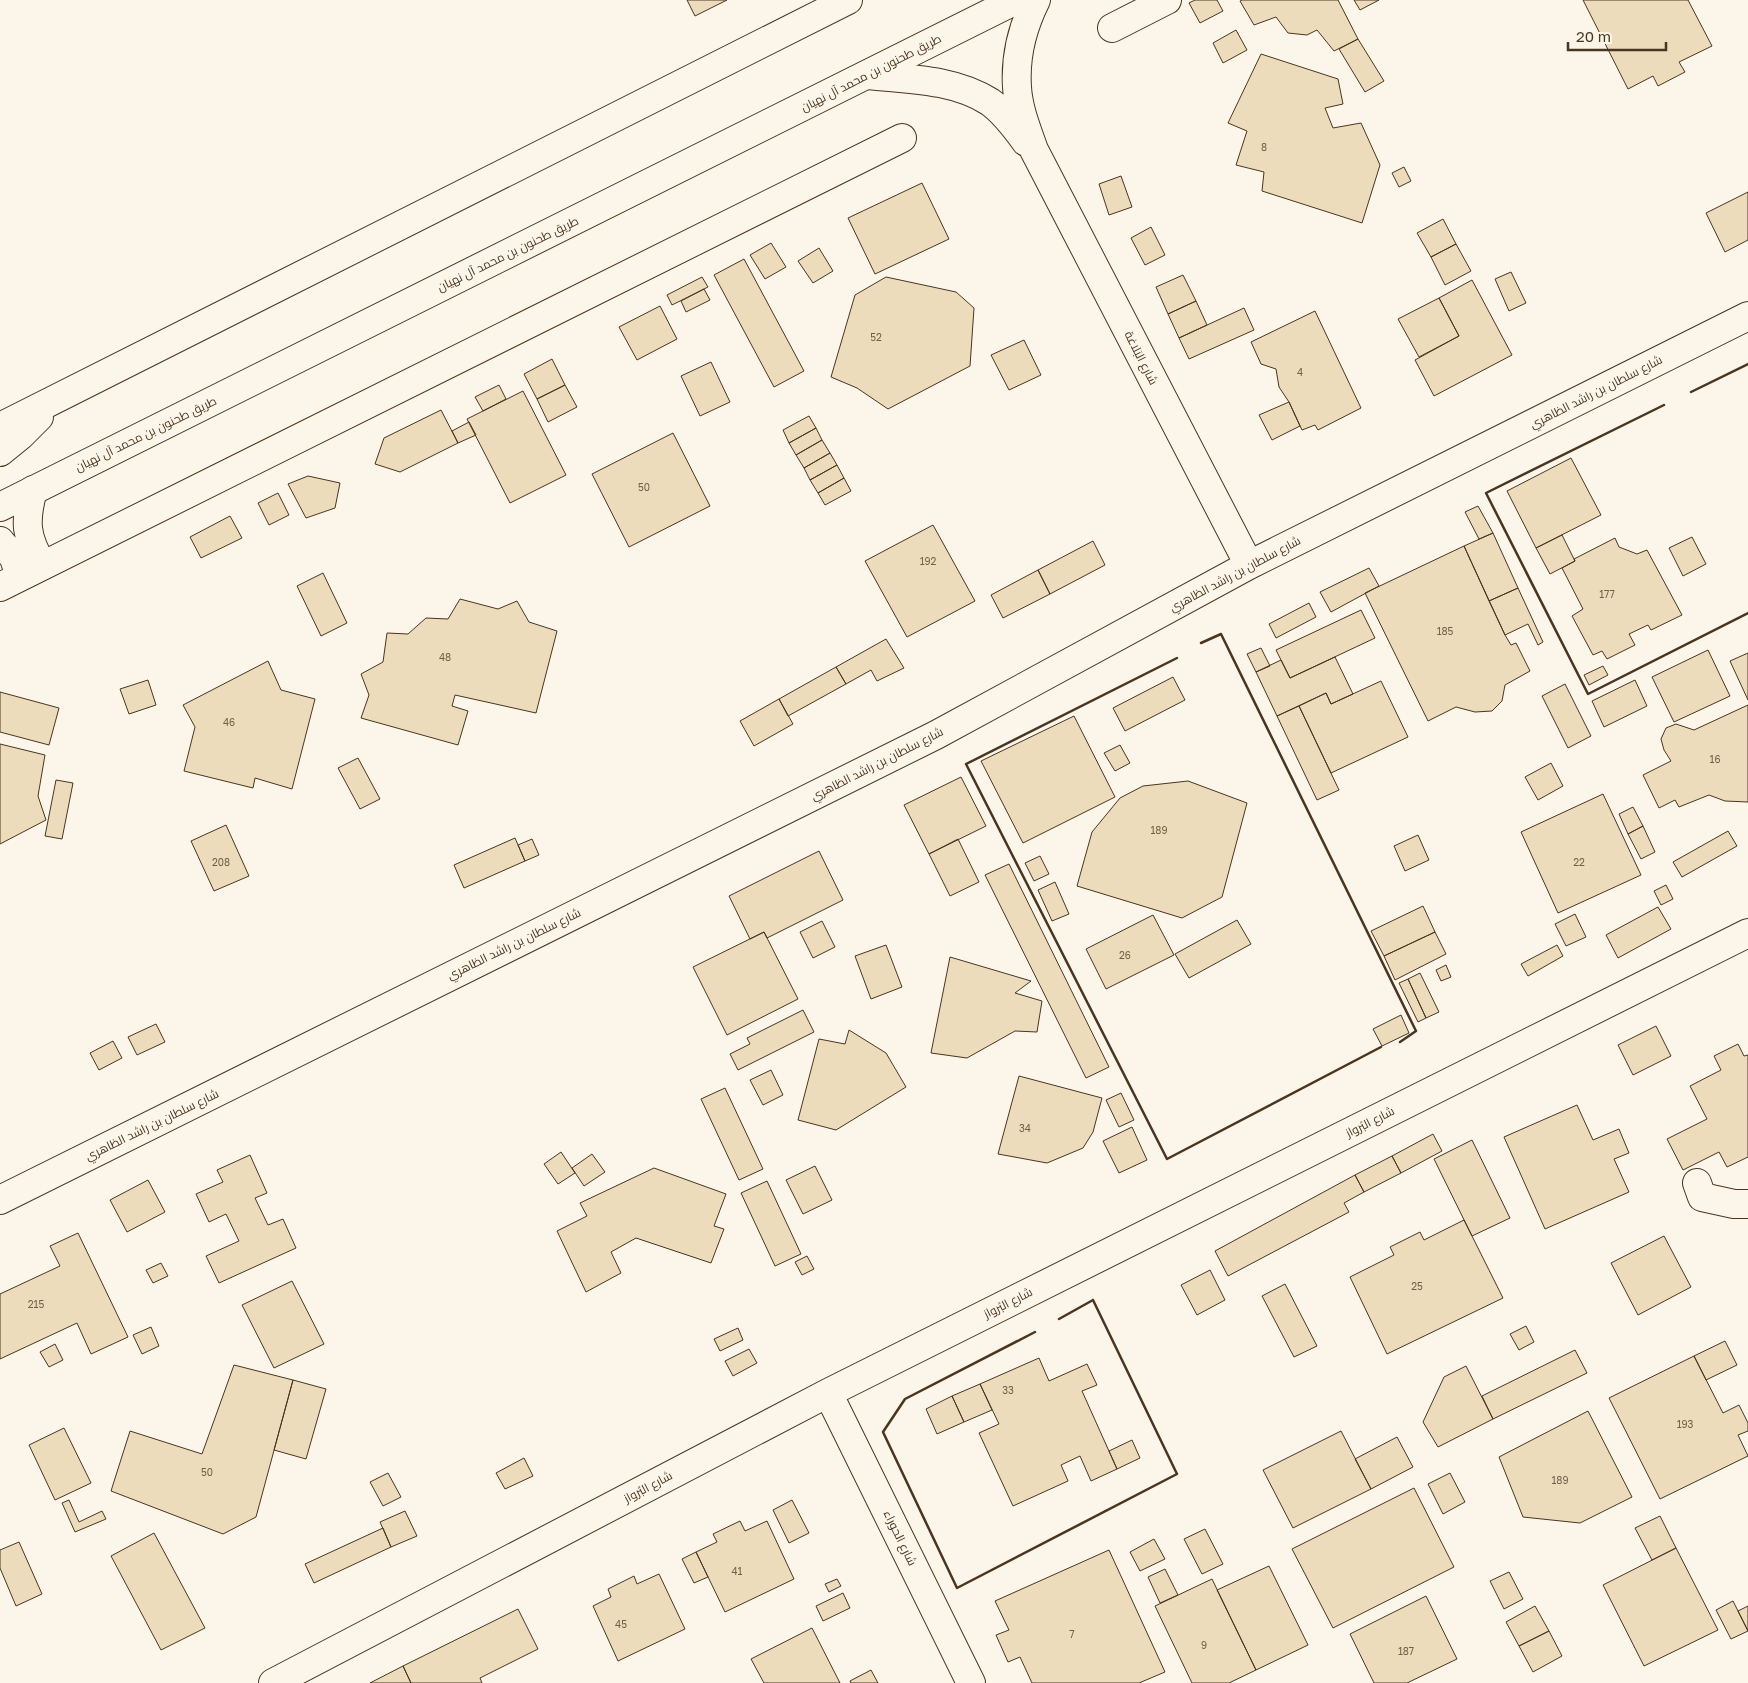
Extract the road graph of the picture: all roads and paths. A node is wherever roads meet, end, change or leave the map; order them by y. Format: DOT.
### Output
graph roads {
  1 [pos="848,0"];
  2 [pos="1016,0"];
  3 [pos="1036,0"];
  4 [pos="1167,0"];
  5 [pos="1112,28"];
  6 [pos="867,75"];
  7 [pos="902,138"];
  8 [pos="1034,150"];
  9 [pos="1748,316"];
  10 [pos="58,398"];
  11 [pos="0,427"];
  12 [pos="0,452"];
  13 [pos="33,490"];
  14 [pos="0,507"];
  15 [pos="0,541"];
  16 [pos="1249,565"];
  17 [pos="21,576"];
  18 [pos="1748,933"];
  19 [pos="1697,1183"];
  20 [pos="0,1200"];
  21 [pos="1748,1204"];
  22 [pos="828,1393"];
  23 [pos="273,1683"];
  24 [pos="971,1683"];
  1 -- 10 [label="street"];
  2 -- 6 [label="street, طريق طحنون بن محمد آل نهيان"];
  3 -- 8 [label="street, شارع البَلاغة"];
  4 -- 5 [label="street"];
  6 -- 8 [label="street, شارع البَلاغة"];
  6 -- 13 [label="street, طريق طحنون بن محمد آل نهيان"];
  7 -- 17 [label="street"];
  8 -- 16 [label="street, شارع البَلاغة"];
  9 -- 16 [label="street, شارع سلطان بن راشد الظاهري"];
  10 -- 11 [label="street"];
  10 -- 12 [label="street"];
  13 -- 14 [label="street, طريق طحنون بن محمد آل نهيان"];
  13 -- 17 [label="street"];
  15 -- 17 [label="street"];
  16 -- 20 [label="street, شارع سلطان بن راشد الظاهري"];
  18 -- 22 [label="street, شارع البُرواز"];
  19 -- 21 [label="street"];
  22 -- 23 [label="street, شارع البُرواز"];
  22 -- 24 [label="street, شارع الحوراء"];
}
